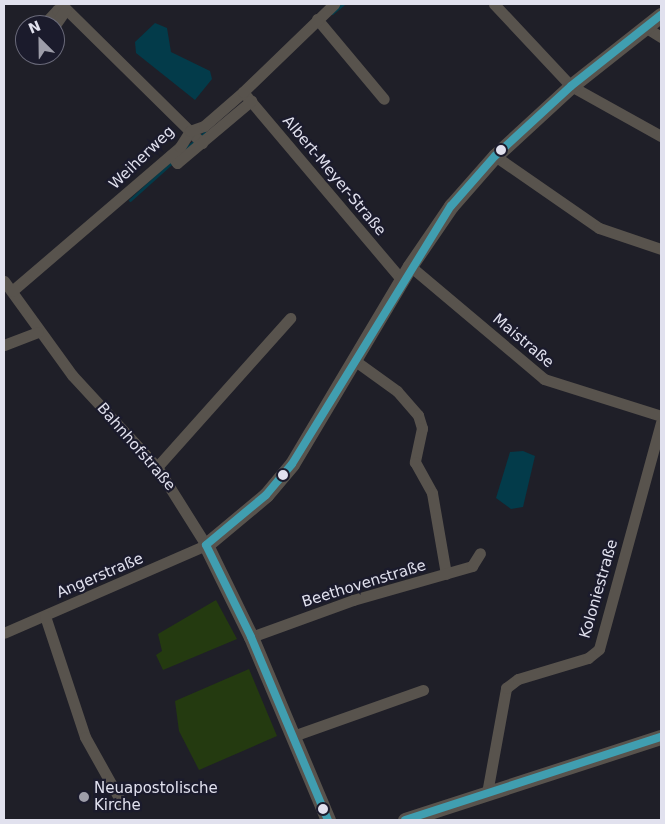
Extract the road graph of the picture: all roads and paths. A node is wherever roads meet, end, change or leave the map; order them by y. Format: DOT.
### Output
graph roads {
  1 [pos="494,4"];
  2 [pos="331,5"];
  3 [pos="66,9"];
  4 [pos="53,15"];
  5 [pos="62,15"];
  6 [pos="661,15"];
  7 [pos="319,22"];
  8 [pos="645,27"];
  9 [pos="661,38"];
  10 [pos="571,86"];
  11 [pos="243,92"];
  12 [pos="384,99"];
  13 [pos="251,101"];
  14 [pos="661,136"];
  15 [pos="196,137"];
  16 [pos="495,156"];
  17 [pos="173,158"];
  18 [pos="661,249"];
  19 [pos="410,266"];
  20 [pos="402,280"];
  21 [pos="4,281"];
  22 [pos="12,291"];
  23 [pos="290,318"];
  24 [pos="38,332"];
  25 [pos="4,345"];
  26 [pos="354,360"];
  27 [pos="661,416"];
  28 [pos="661,422"];
  29 [pos="157,467"];
  30 [pos="206,545"];
  31 [pos="480,553"];
  32 [pos="446,574"];
  33 [pos="45,616"];
  34 [pos="4,633"];
  35 [pos="251,637"];
  36 [pos="423,690"];
  37 [pos="294,736"];
  38 [pos="661,737"];
  39 [pos="487,793"];
  40 [pos="122,805"];
  41 [pos="328,820"];
  42 [pos="405,820"];
  1 -- 10 [label="street"];
  2 -- 7 [label="street, Weiherweg"];
  3 -- 4 [label="street"];
  3 -- 5 [label="street"];
  3 -- 15 [label="street"];
  6 -- 8 [label="street"];
  7 -- 11 [label="street, Weiherweg"];
  7 -- 12 [label="street"];
  8 -- 9 [label="street"];
  8 -- 10 [label="street"];
  10 -- 14 [label="street"];
  10 -- 16 [label="street"];
  11 -- 13 [label="street, Albert-Meyer-Straße"];
  11 -- 15 [label="street, Weiherweg"];
  13 -- 15 [label="street"];
  13 -- 20 [label="street, Albert-Meyer-Straße"];
  15 -- 17 [label="street, Weiherweg"];
  15 -- 17 [label="street"];
  16 -- 18 [label="street"];
  16 -- 19 [label="street"];
  17 -- 22 [label="street, Weiherweg"];
  19 -- 20 [label="street"];
  19 -- 27 [label="street, Maistraße"];
  20 -- 26 [label="street"];
  21 -- 22 [label="street, Bahnhofstraße"];
  22 -- 24 [label="street, Bahnhofstraße"];
  23 -- 29 [label="street"];
  24 -- 25 [label="street"];
  24 -- 29 [label="street, Bahnhofstraße"];
  26 -- 30 [label="street"];
  26 -- 32 [label="street"];
  28 -- 39 [label="street, Koloniestraße"];
  29 -- 30 [label="street, Bahnhofstraße"];
  30 -- 33 [label="street, Angerstraße"];
  30 -- 35 [label="street, Bahnhofstraße"];
  31 -- 32 [label="street, Beethovenstraße"];
  32 -- 35 [label="street, Beethovenstraße"];
  33 -- 34 [label="street, Angerstraße"];
  33 -- 40 [label="street"];
  35 -- 37 [label="street, Bahnhofstraße"];
  36 -- 37 [label="street"];
  37 -- 41 [label="street, Bahnhofstraße"];
  38 -- 39 [label="street"];
  39 -- 42 [label="street"];
}
